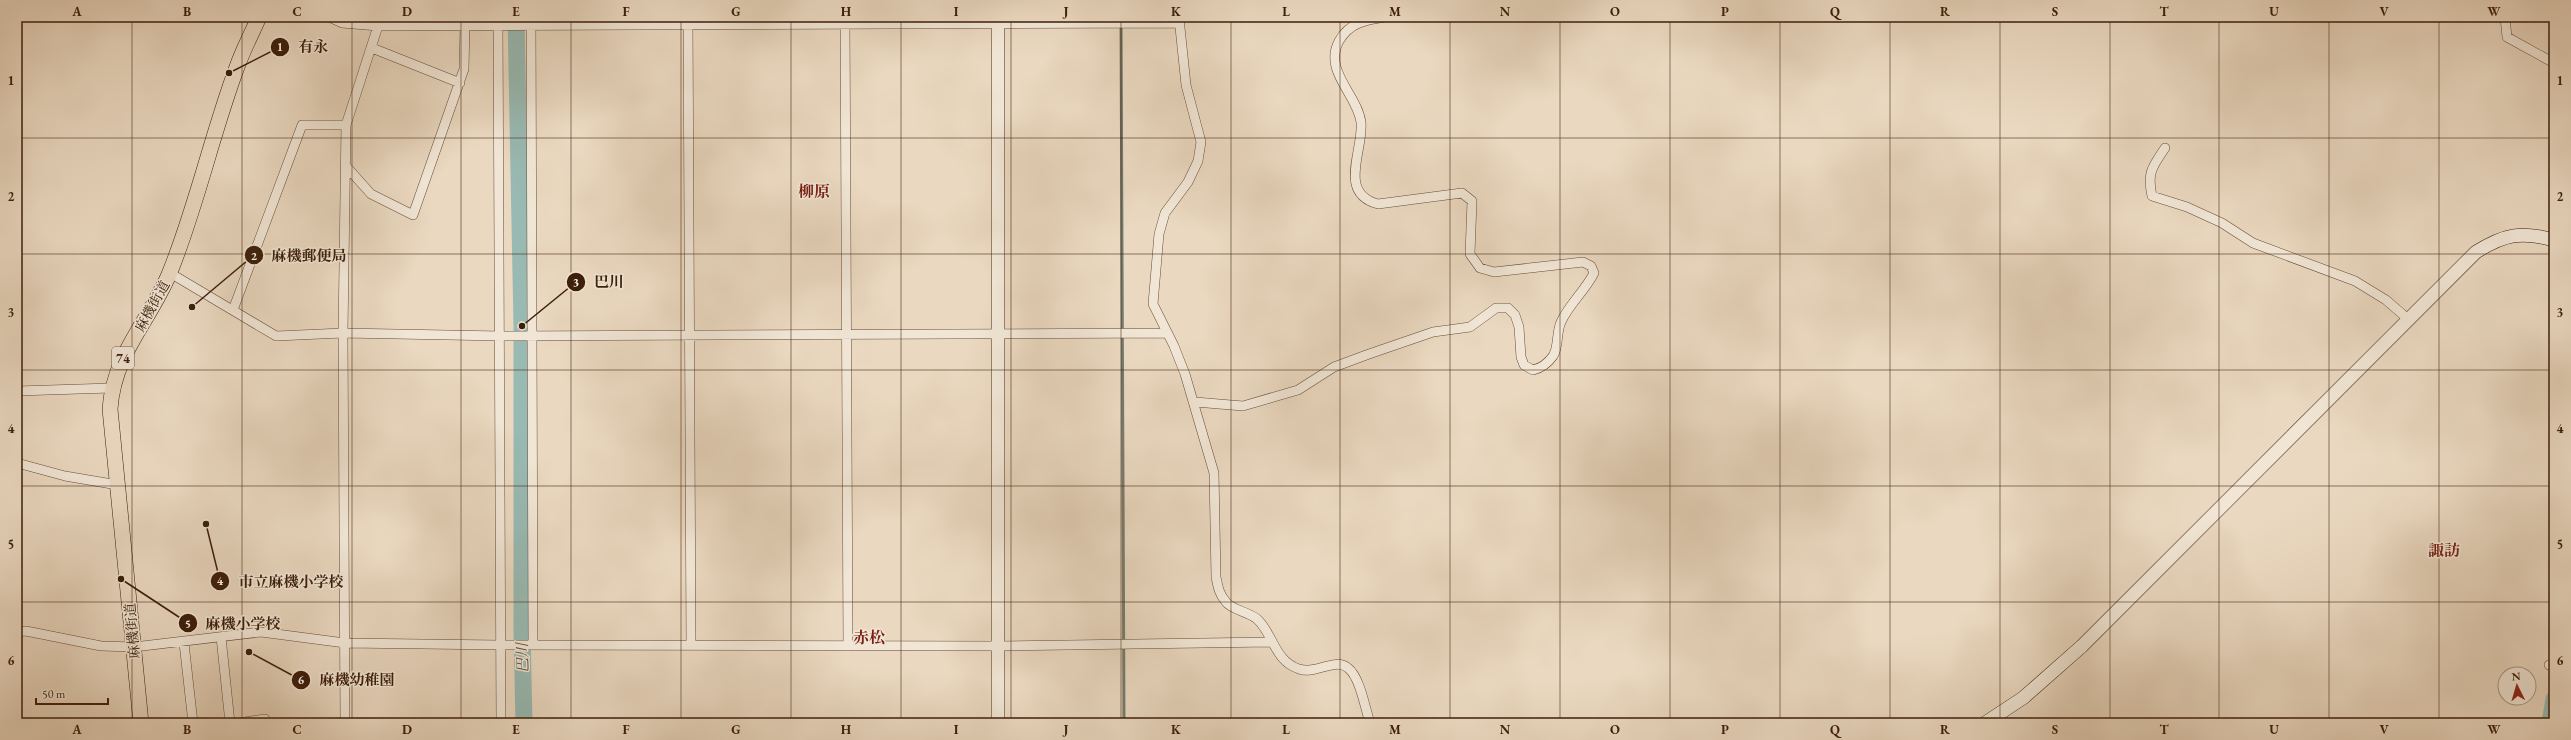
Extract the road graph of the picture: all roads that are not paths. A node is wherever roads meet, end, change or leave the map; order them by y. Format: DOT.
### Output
graph roads {
  1 [pos="259,17"];
  2 [pos="329,17"];
  3 [pos="1385,17"];
  4 [pos="2505,17"];
  5 [pos="998,20"];
  6 [pos="1179,20"];
  7 [pos="498,21"];
  8 [pos="531,21"];
  9 [pos="688,21"];
  10 [pos="845,21"];
  11 [pos="378,22"];
  12 [pos="465,24"];
  13 [pos="372,48"];
  14 [pos="2554,63"];
  15 [pos="460,83"];
  16 [pos="346,125"];
  17 [pos="2165,148"];
  18 [pos="345,165"];
  19 [pos="2554,240"];
  20 [pos="170,273"];
  21 [pos="233,310"];
  22 [pos="2408,319"];
  23 [pos="344,333"];
  24 [pos="1000,333"];
  25 [pos="1167,333"];
  26 [pos="845,334"];
  27 [pos="532,335"];
  28 [pos="689,335"];
  29 [pos="501,336"];
  30 [pos="112,388"];
  31 [pos="17,391"];
  32 [pos="1195,402"];
  33 [pos="17,463"];
  34 [pos="118,485"];
  35 [pos="17,632"];
  36 [pos="221,637"];
  37 [pos="1271,642"];
  38 [pos="184,643"];
  39 [pos="345,643"];
  40 [pos="533,644"];
  41 [pos="500,645"];
  42 [pos="691,646"];
  43 [pos="848,646"];
  44 [pos="999,646"];
  45 [pos="134,647"];
  46 [pos="141,723"];
  47 [pos="193,723"];
  48 [pos="230,723"];
  49 [pos="238,723"];
  50 [pos="265,723"];
  51 [pos="346,723"];
  52 [pos="501,723"];
  53 [pos="998,723"];
  54 [pos="1370,723"];
  55 [pos="1985,723"];
  1 -- 20 [label="main road, 麻機街道 / 74"];
  2 -- 11 [label="street"];
  3 -- 32 [label="street"];
  4 -- 14 [label="street"];
  5 -- 6 [label="street"];
  5 -- 10 [label="street"];
  5 -- 24 [label="street"];
  6 -- 25 [label="street"];
  7 -- 8 [label="street"];
  7 -- 12 [label="street"];
  7 -- 29 [label="street"];
  8 -- 9 [label="street"];
  8 -- 27 [label="street"];
  9 -- 10 [label="street"];
  9 -- 28 [label="street"];
  10 -- 26 [label="street"];
  11 -- 12 [label="street"];
  11 -- 13 [label="street"];
  12 -- 15 [label="street"];
  13 -- 15 [label="street"];
  13 -- 16 [label="street"];
  15 -- 18 [label="street"];
  16 -- 18 [label="street"];
  16 -- 21 [label="street"];
  17 -- 22 [label="street"];
  18 -- 23 [label="street"];
  19 -- 22 [label="street"];
  20 -- 21 [label="street"];
  20 -- 30 [label="main road, 麻機街道 / 74"];
  21 -- 23 [label="street"];
  22 -- 55 [label="street"];
  23 -- 29 [label="street"];
  23 -- 39 [label="street"];
  24 -- 25 [label="street"];
  24 -- 26 [label="street"];
  24 -- 44 [label="street"];
  25 -- 32 [label="street"];
  26 -- 28 [label="street"];
  26 -- 43 [label="street"];
  27 -- 28 [label="street"];
  27 -- 29 [label="street"];
  27 -- 40 [label="street"];
  28 -- 42 [label="street"];
  29 -- 41 [label="street"];
  30 -- 31 [label="street"];
  30 -- 34 [label="main road, 麻機街道 / 74"];
  32 -- 37 [label="street"];
  33 -- 34 [label="street"];
  34 -- 45 [label="main road, 麻機街道 / 74"];
  35 -- 45 [label="street"];
  36 -- 38 [label="street"];
  36 -- 39 [label="street"];
  36 -- 48 [label="street"];
  37 -- 44 [label="street"];
  37 -- 54 [label="street"];
  38 -- 45 [label="street"];
  38 -- 47 [label="street"];
  39 -- 41 [label="street"];
  39 -- 51 [label="street"];
  40 -- 41 [label="street"];
  40 -- 42 [label="street"];
  41 -- 52 [label="street"];
  42 -- 43 [label="street"];
  43 -- 44 [label="street"];
  44 -- 53 [label="street"];
  45 -- 46 [label="main road, 麻機街道 / 74"];
  49 -- 50 [label="street"];
}
